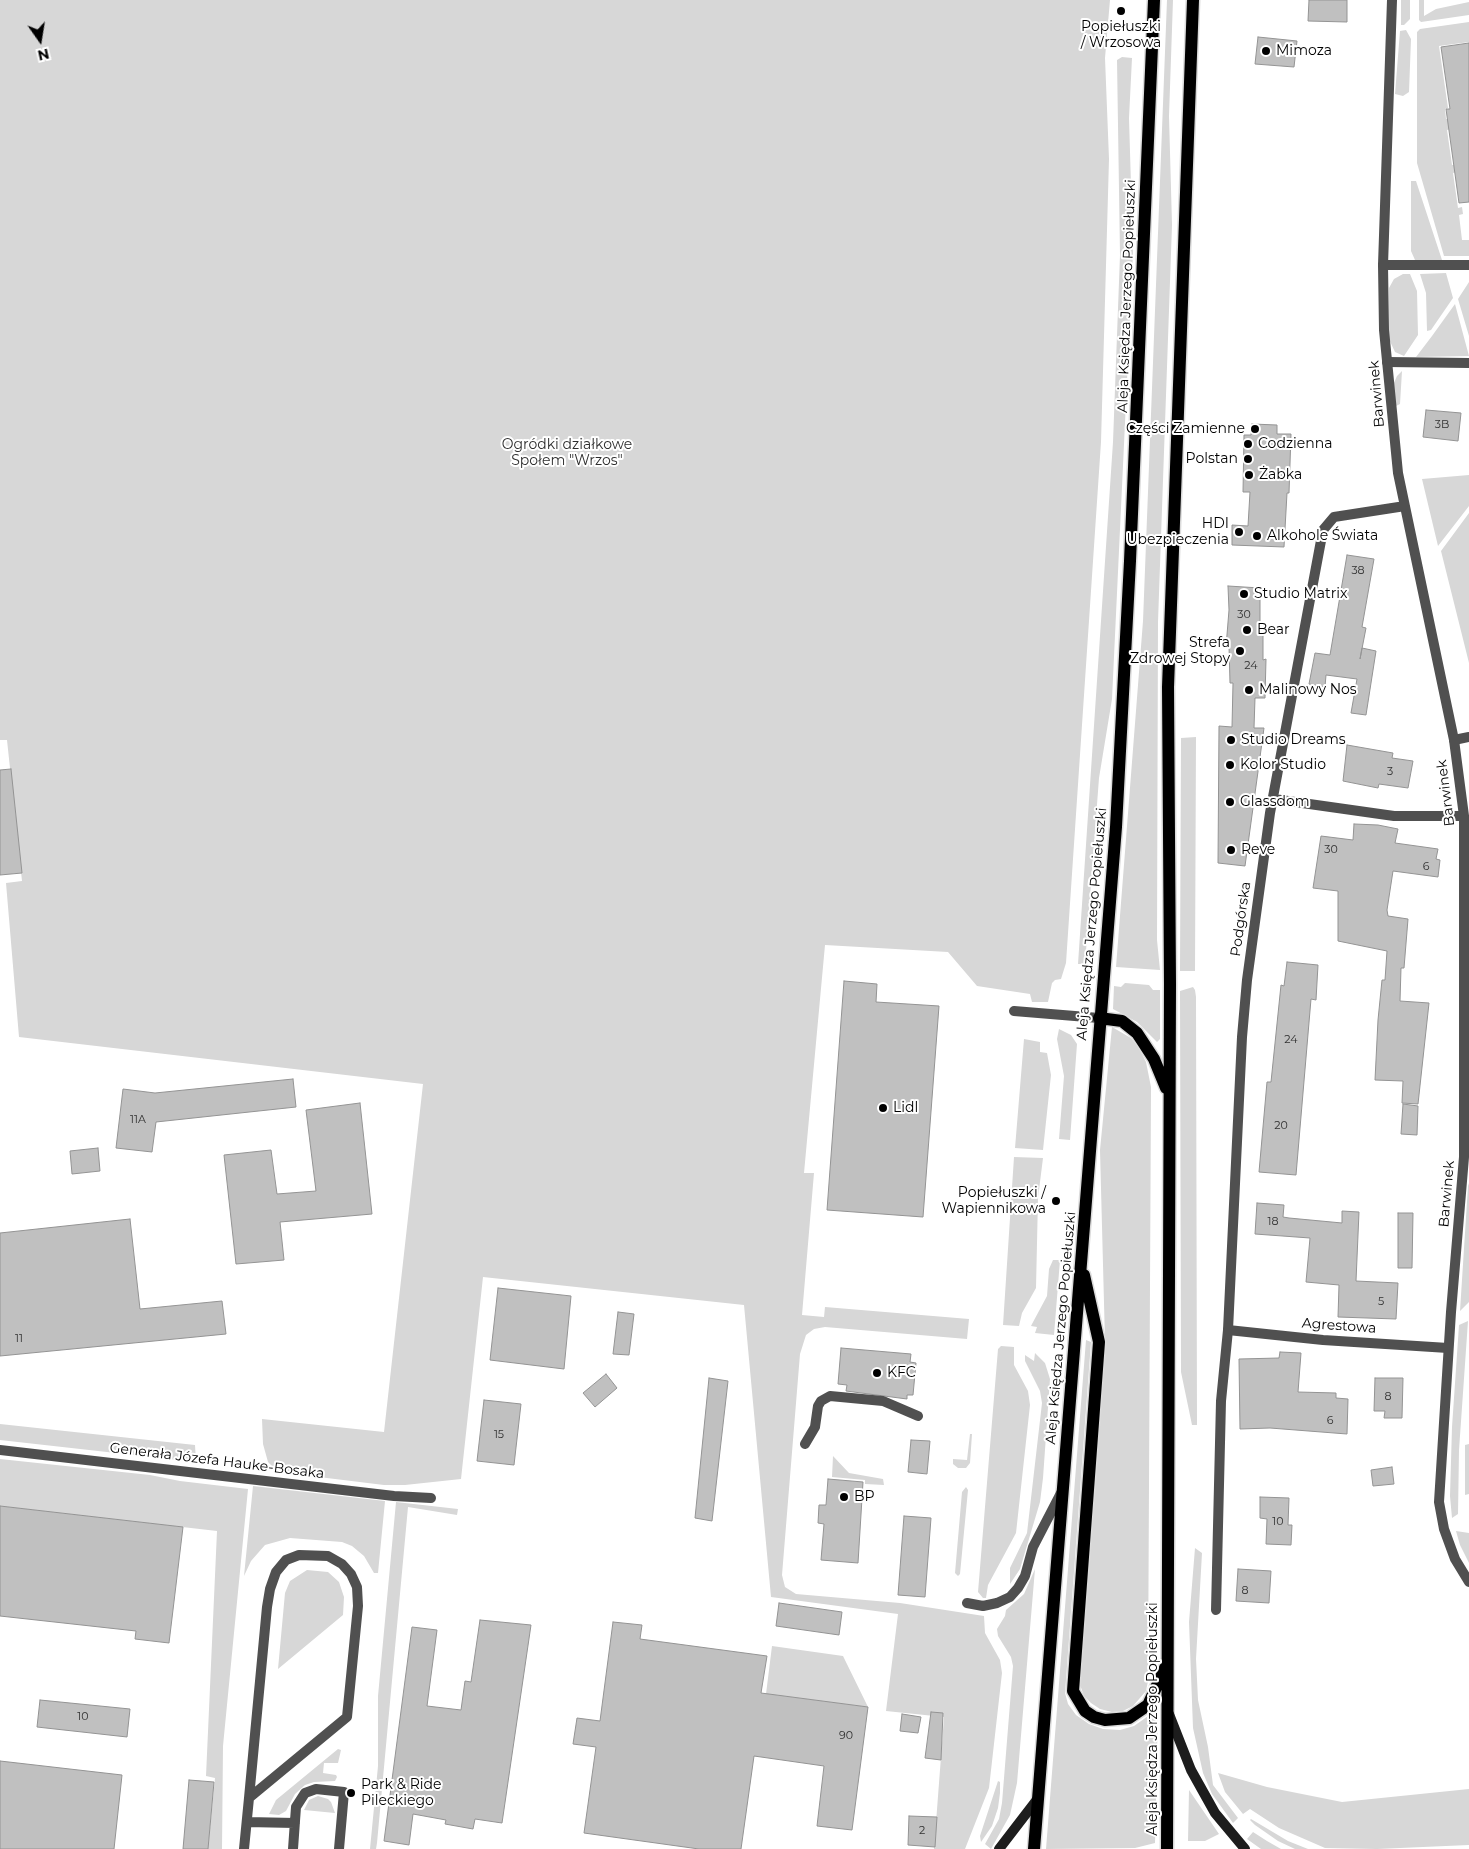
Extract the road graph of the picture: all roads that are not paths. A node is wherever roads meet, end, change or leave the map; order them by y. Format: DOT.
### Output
graph roads {
  1 [pos="1154,0"];
  2 [pos="1193,0"];
  3 [pos="1392,0"];
  4 [pos="1383,265"];
  5 [pos="1469,265"];
  6 [pos="1387,362"];
  7 [pos="1469,363"];
  8 [pos="1405,506"];
  9 [pos="1469,737"];
  10 [pos="1454,740"];
  11 [pos="1274,799"];
  12 [pos="1464,816"];
  13 [pos="1467,832"];
  14 [pos="1014,1011"];
  15 [pos="1099,1018"];
  16 [pos="1168,1092"];
  17 [pos="1081,1261"];
  18 [pos="1228,1330"];
  19 [pos="1448,1348"];
  20 [pos="918,1416"];
  21 [pos="805,1444"];
  22 [pos="0,1450"];
  23 [pos="1063,1490"];
  24 [pos="431,1498"];
  25 [pos="1469,1582"];
  26 [pos="967,1603"];
  27 [pos="1216,1610"];
  28 [pos="1168,1660"];
  29 [pos="1169,1714"];
  30 [pos="1039,1797"];
  31 [pos="249,1798"];
  32 [pos="247,1822"];
  33 [pos="295,1823"];
  34 [pos="244,1849"];
  35 [pos="293,1849"];
  36 [pos="339,1849"];
  37 [pos="999,1849"];
  38 [pos="1034,1849"];
  39 [pos="1167,1849"];
  40 [pos="1245,1849"];
  1 -- 15 [label="main road, Aleja Księdza Jerzego Popiełuszki"];
  2 -- 16 [label="main road, Aleja Księdza Jerzego Popiełuszki"];
  3 -- 4 [label="street, Barwinek"];
  4 -- 5 [label="street"];
  4 -- 6 [label="street, Barwinek"];
  6 -- 7 [label="street"];
  6 -- 8 [label="street, Barwinek"];
  8 -- 10 [label="street, Barwinek"];
  8 -- 11 [label="street, Podgórska"];
  9 -- 10 [label="street"];
  10 -- 12 [label="street, Barwinek"];
  11 -- 12 [label="street"];
  11 -- 18 [label="street, Podgórska"];
  12 -- 13 [label="street, Barwinek"];
  13 -- 19 [label="street, Barwinek"];
  14 -- 15 [label="street"];
  15 -- 16 [label="main road"];
  15 -- 17 [label="main road, Aleja Księdza Jerzego Popiełuszki"];
  16 -- 28 [label="main road, Aleja Księdza Jerzego Popiełuszki"];
  17 -- 23 [label="main road, Aleja Księdza Jerzego Popiełuszki"];
  17 -- 28 [label="main road"];
  18 -- 19 [label="street, Agrestowa"];
  18 -- 27 [label="street, Podgórska"];
  19 -- 25 [label="street, Barwinek"];
  20 -- 21 [label="street"];
  22 -- 24 [label="street, Generała Józefa Hauke-Bosaka"];
  23 -- 26 [label="street"];
  23 -- 30 [label="main road, Aleja Księdza Jerzego Popiełuszki"];
  28 -- 29 [label="main road, Aleja Księdza Jerzego Popiełuszki"];
  29 -- 39 [label="main road, Aleja Księdza Jerzego Popiełuszki"];
  29 -- 40 [label="main road"];
  30 -- 37 [label="main road"];
  30 -- 38 [label="main road, Aleja Księdza Jerzego Popiełuszki"];
  31 -- 31 [label="street"];
  31 -- 32 [label="street"];
  32 -- 33 [label="street"];
  32 -- 34 [label="street"];
  33 -- 35 [label="street"];
  33 -- 36 [label="street"];
}
